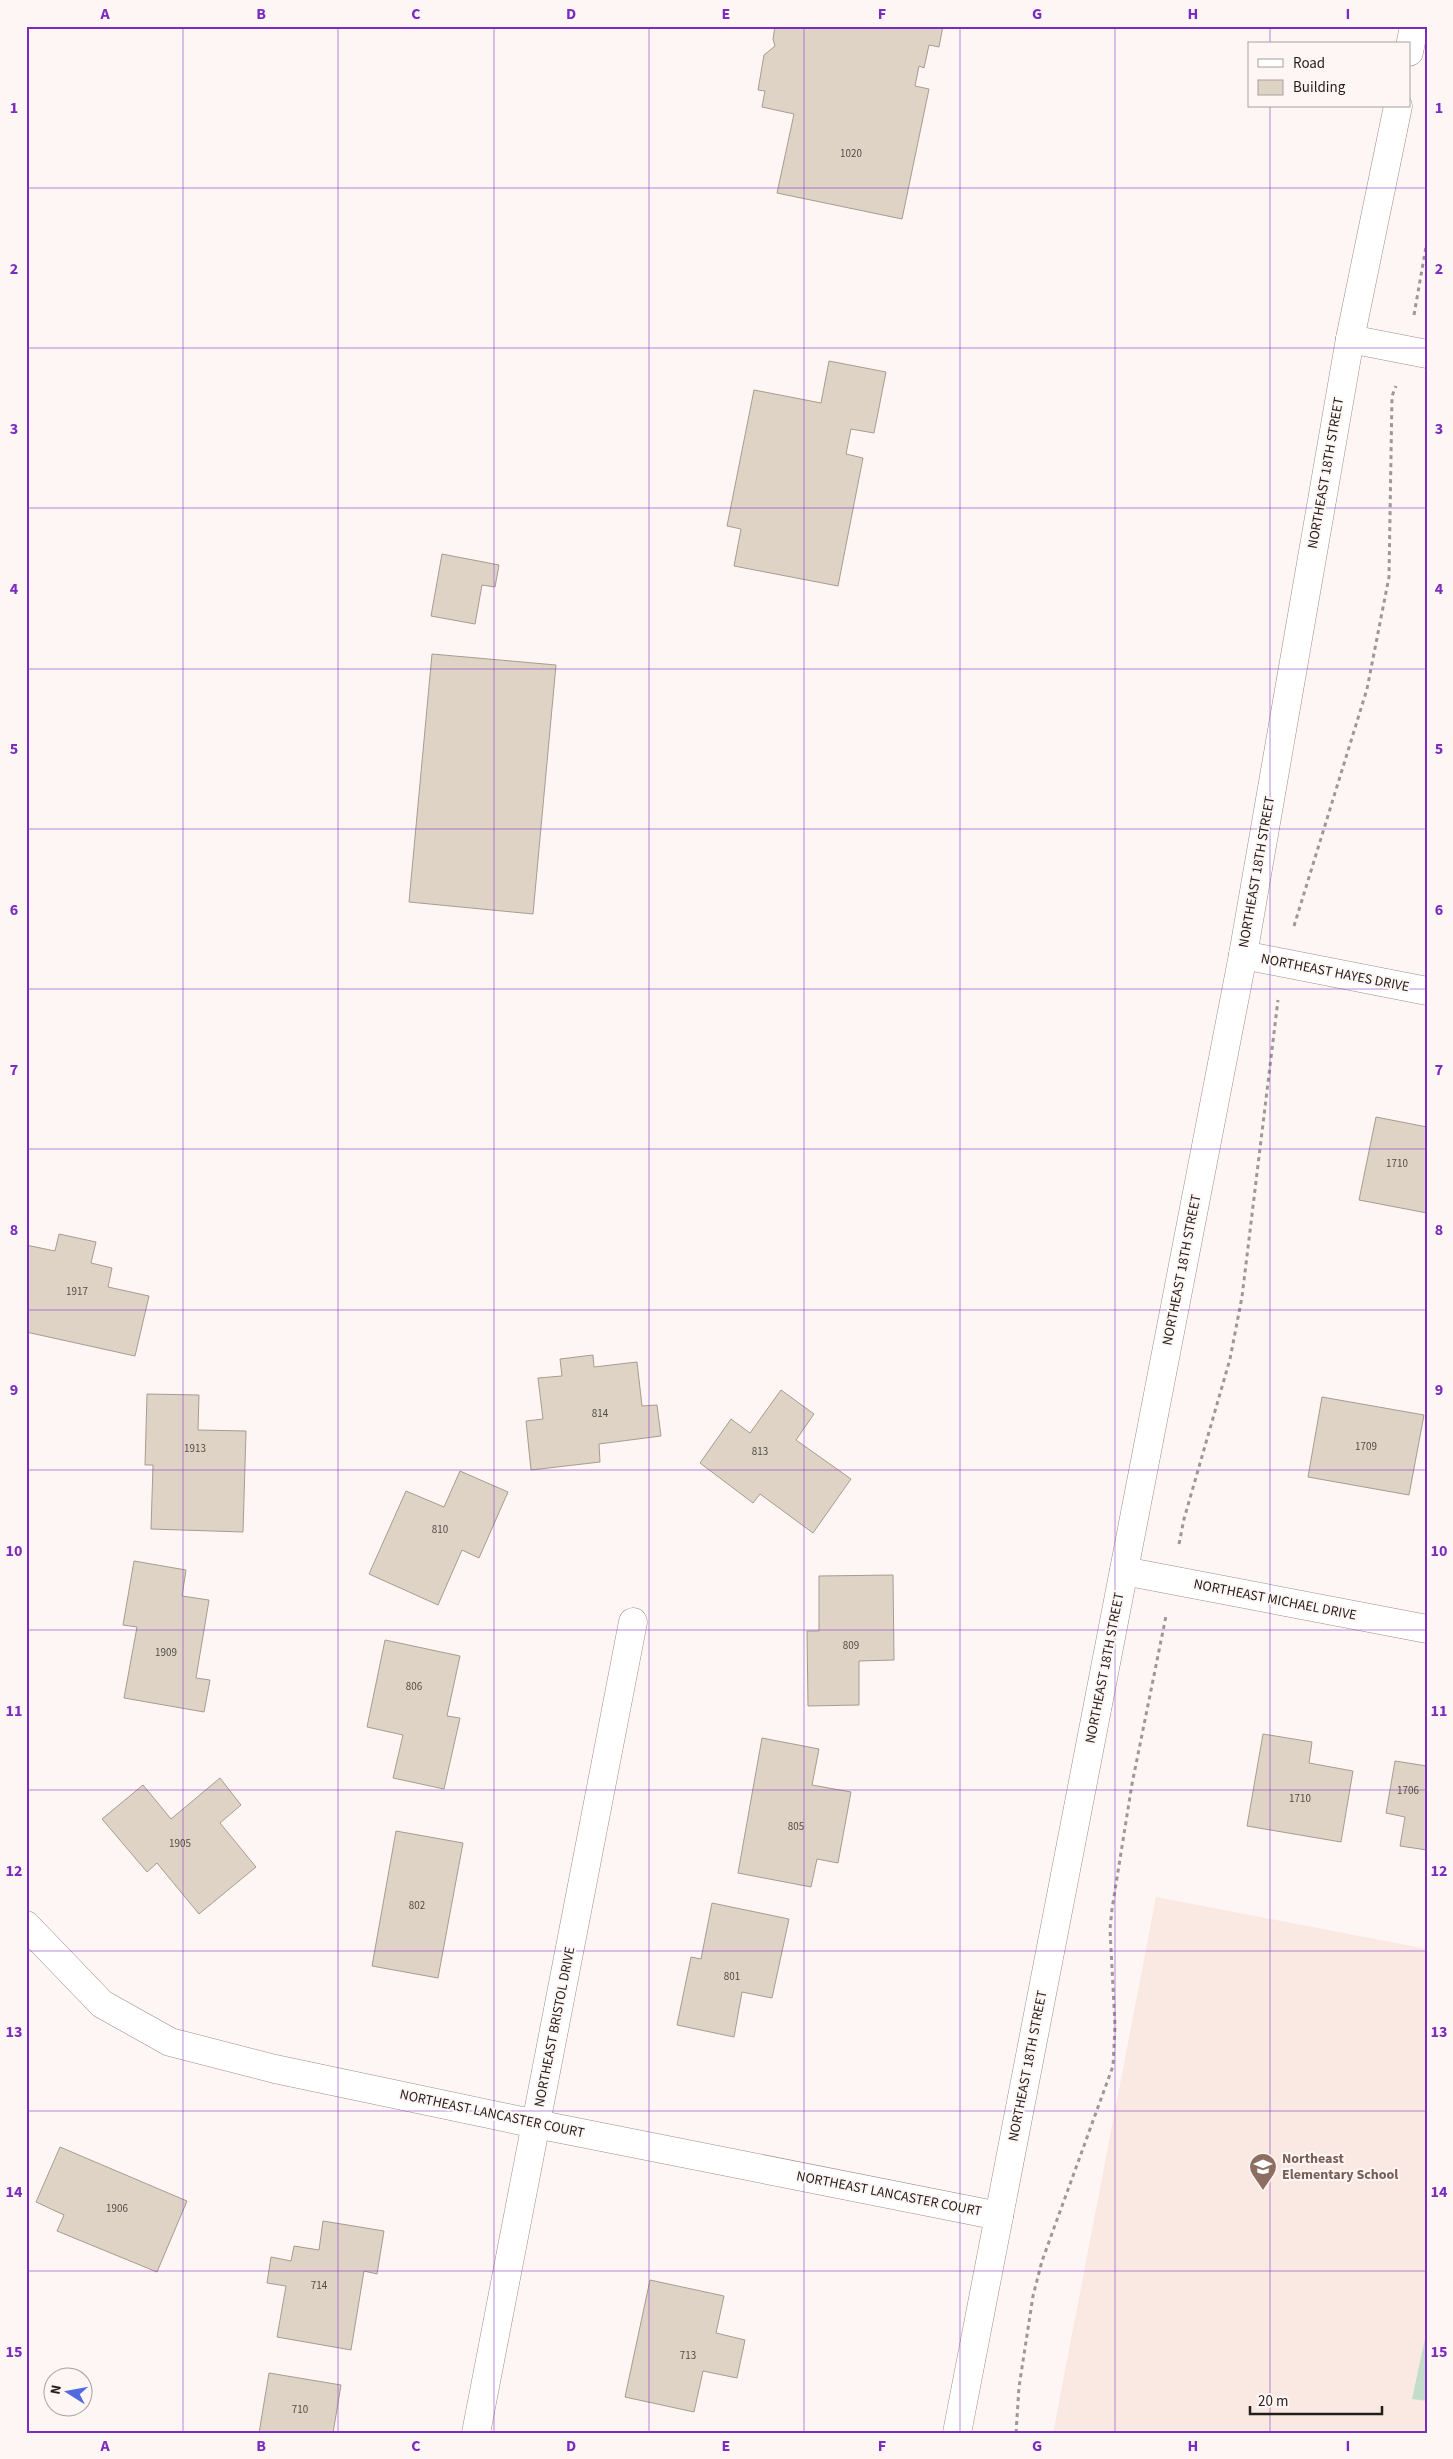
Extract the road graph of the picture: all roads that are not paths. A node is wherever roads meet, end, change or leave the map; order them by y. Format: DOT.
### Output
graph roads {
  1 [pos="1414,26"];
  2 [pos="1410,47"];
  3 [pos="1398,108"];
  4 [pos="1350,339"];
  5 [pos="1417,352"];
  6 [pos="1243,955"];
  7 [pos="1427,991"];
  8 [pos="1124,1571"];
  9 [pos="633,1622"];
  10 [pos="1427,1629"];
  11 [pos="26,1925"];
  12 [pos="536,2124"];
  13 [pos="999,2216"];
  14 [pos="476,2433"];
  15 [pos="957,2433"];
  1 -- 2 [label="street"];
  3 -- 4 [label="street, NORTHEAST 18TH STREET"];
  4 -- 5 [label="street"];
  4 -- 6 [label="street, NORTHEAST 18TH STREET"];
  6 -- 7 [label="street, NORTHEAST HAYES DRIVE"];
  6 -- 8 [label="street, NORTHEAST 18TH STREET"];
  8 -- 10 [label="street, NORTHEAST MICHAEL DRIVE"];
  8 -- 13 [label="street, NORTHEAST 18TH STREET"];
  9 -- 12 [label="street, NORTHEAST BRISTOL DRIVE"];
  11 -- 12 [label="street, NORTHEAST LANCASTER COURT"];
  12 -- 13 [label="street, NORTHEAST LANCASTER COURT"];
  12 -- 14 [label="street, NORTHEAST BRISTOL DRIVE"];
  13 -- 15 [label="street, NORTHEAST 18TH STREET"];
}
